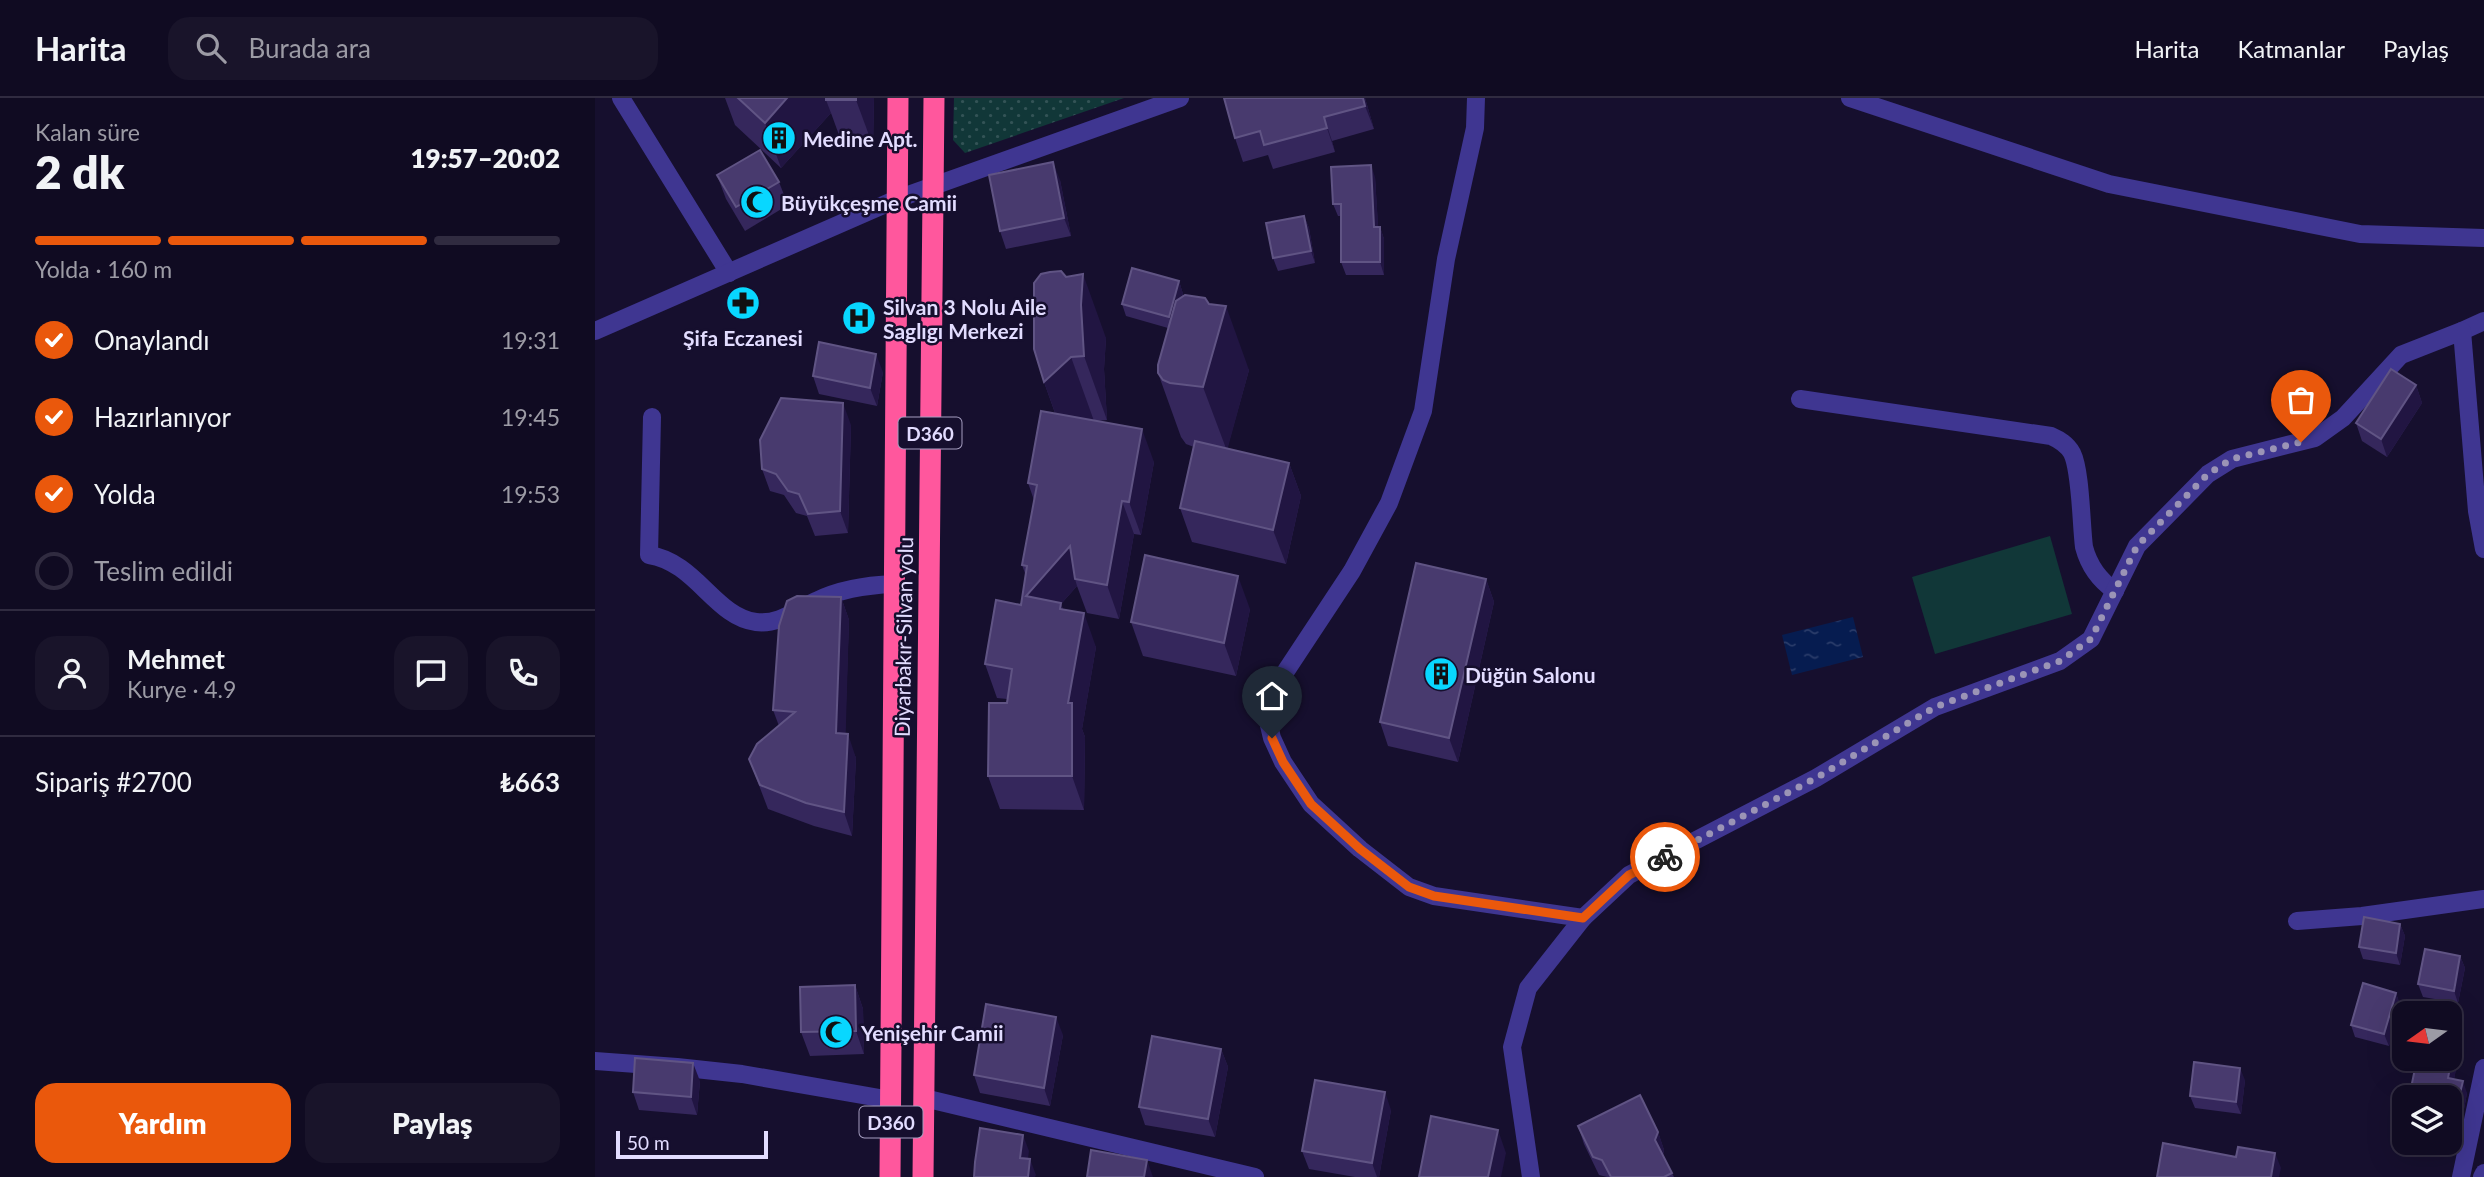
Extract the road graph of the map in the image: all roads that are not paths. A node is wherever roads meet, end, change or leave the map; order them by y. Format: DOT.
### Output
graph roads {
  1 [pos="621,98"];
  2 [pos="898,98"];
  3 [pos="934,98"];
  4 [pos="1180,98"];
  5 [pos="1476,98"];
  6 [pos="1850,98"];
  7 [pos="934,186"];
  8 [pos="897,199"];
  9 [pos="2484,238"];
  10 [pos="729,273"];
  11 [pos="2484,321"];
  12 [pos="595,331"];
  13 [pos="2462,331"];
  14 [pos="1800,399"];
  15 [pos="652,416"];
  16 [pos="2484,549"];
  17 [pos="894,584"];
  18 [pos="2115,591"];
  19 [pos="2484,899"];
  20 [pos="1583,918"];
  21 [pos="2297,921"];
  22 [pos="595,1061"];
  23 [pos="2484,1068"];
  24 [pos="923,1098"];
  25 [pos="891,1100"];
  26 [pos="890,1177"];
  27 [pos="923,1177"];
  28 [pos="1255,1177"];
  29 [pos="1531,1177"];
  30 [pos="2461,1177"];
  1 -- 10 [label="street"];
  2 -- 8 [label="highway, Diyarbakır-Silvan yolu / D360"];
  3 -- 7 [label="highway, Diyarbakır-Silvan yolu / D360"];
  4 -- 7 [label="street"];
  5 -- 20 [label="street"];
  6 -- 9 [label="street"];
  7 -- 8 [label="street"];
  7 -- 24 [label="highway, Diyarbakır-Silvan yolu / D360"];
  8 -- 10 [label="street"];
  8 -- 17 [label="highway, Diyarbakır-Silvan yolu / D360"];
  10 -- 12 [label="street"];
  11 -- 13 [label="street"];
  13 -- 16 [label="street"];
  13 -- 18 [label="street"];
  14 -- 18 [label="street"];
  15 -- 17 [label="street"];
  17 -- 25 [label="highway, Diyarbakır-Silvan yolu / D360"];
  18 -- 20 [label="street"];
  19 -- 21 [label="street"];
  20 -- 29 [label="street"];
  22 -- 25 [label="street"];
  23 -- 30 [label="street"];
  24 -- 27 [label="highway, Diyarbakır-Silvan yolu / D360"];
  24 -- 28 [label="street"];
  25 -- 26 [label="highway, Diyarbakır-Silvan yolu / D360"];
}
